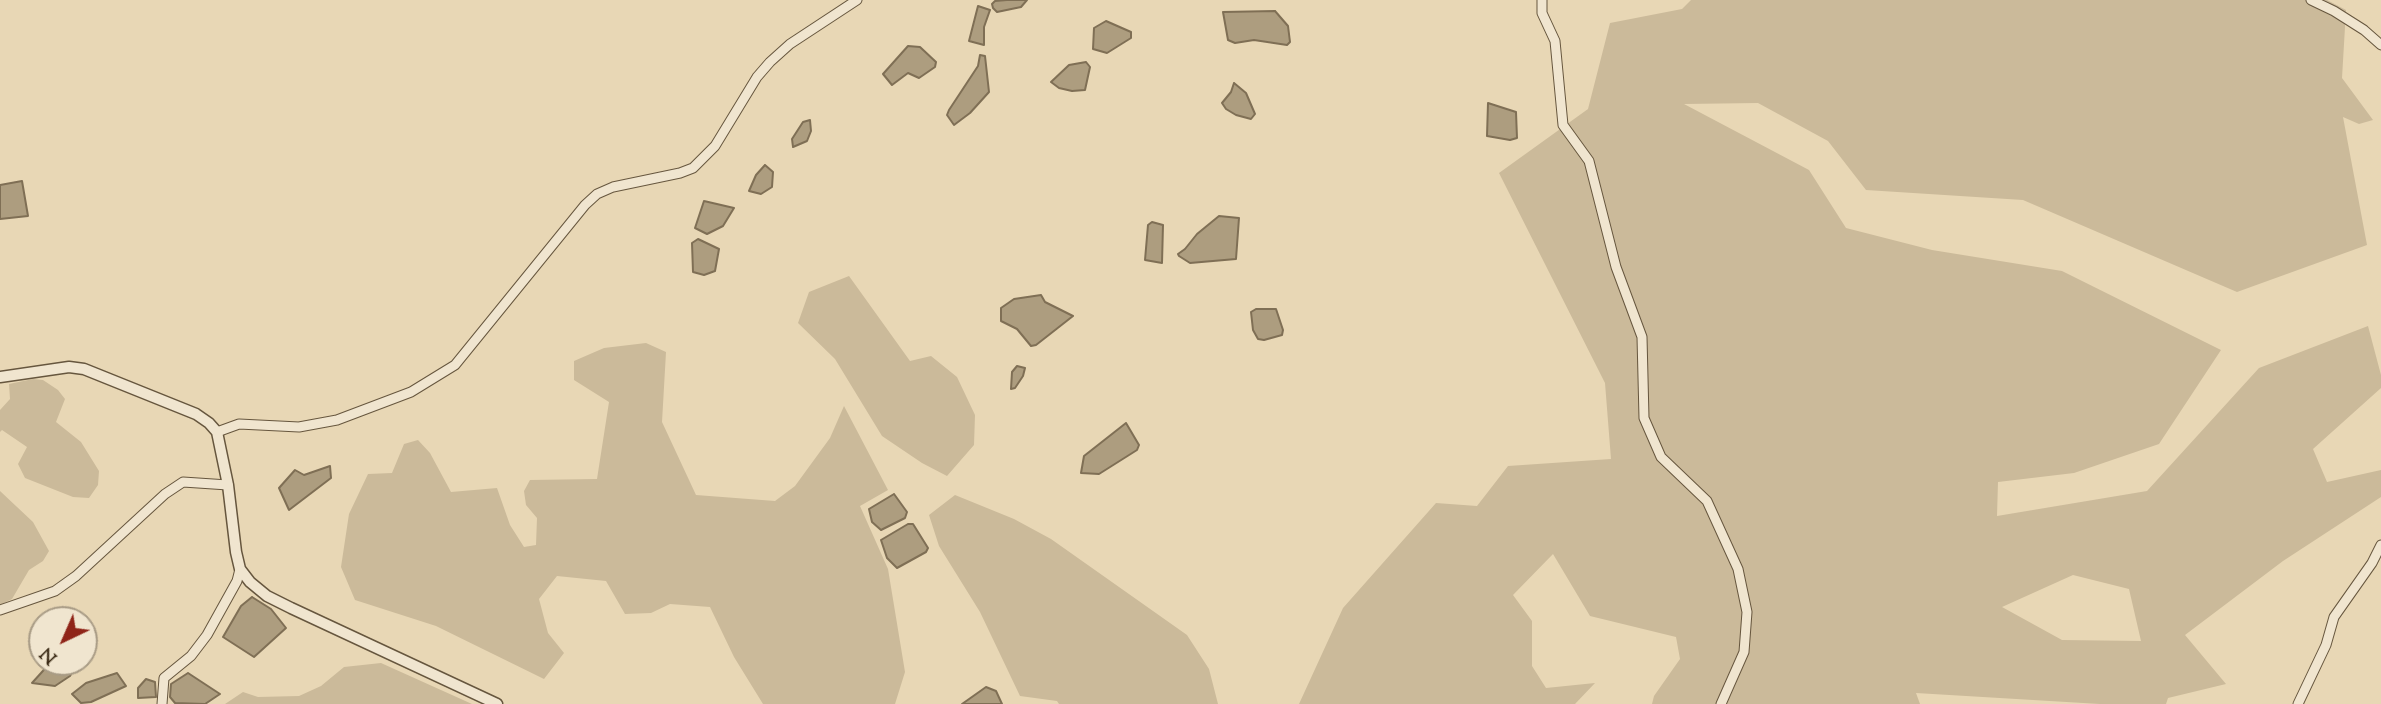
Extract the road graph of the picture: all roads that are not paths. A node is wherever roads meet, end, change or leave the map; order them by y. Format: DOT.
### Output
graph roads {
  1 [pos="858,0"];
  2 [pos="1542,0"];
  3 [pos="2311,0"];
  4 [pos="2381,45"];
  5 [pos="0,377"];
  6 [pos="217,432"];
  7 [pos="228,485"];
  8 [pos="2381,545"];
  9 [pos="240,569"];
  10 [pos="0,610"];
  11 [pos="162,704"];
  12 [pos="497,704"];
  13 [pos="1721,704"];
  14 [pos="2298,704"];
  1 -- 6 [label="street"];
  2 -- 13 [label="street"];
  3 -- 4 [label="street"];
  5 -- 6 [label="street"];
  6 -- 7 [label="street"];
  7 -- 9 [label="street"];
  7 -- 10 [label="street"];
  8 -- 14 [label="street"];
  9 -- 11 [label="street"];
  9 -- 12 [label="street"];
}
